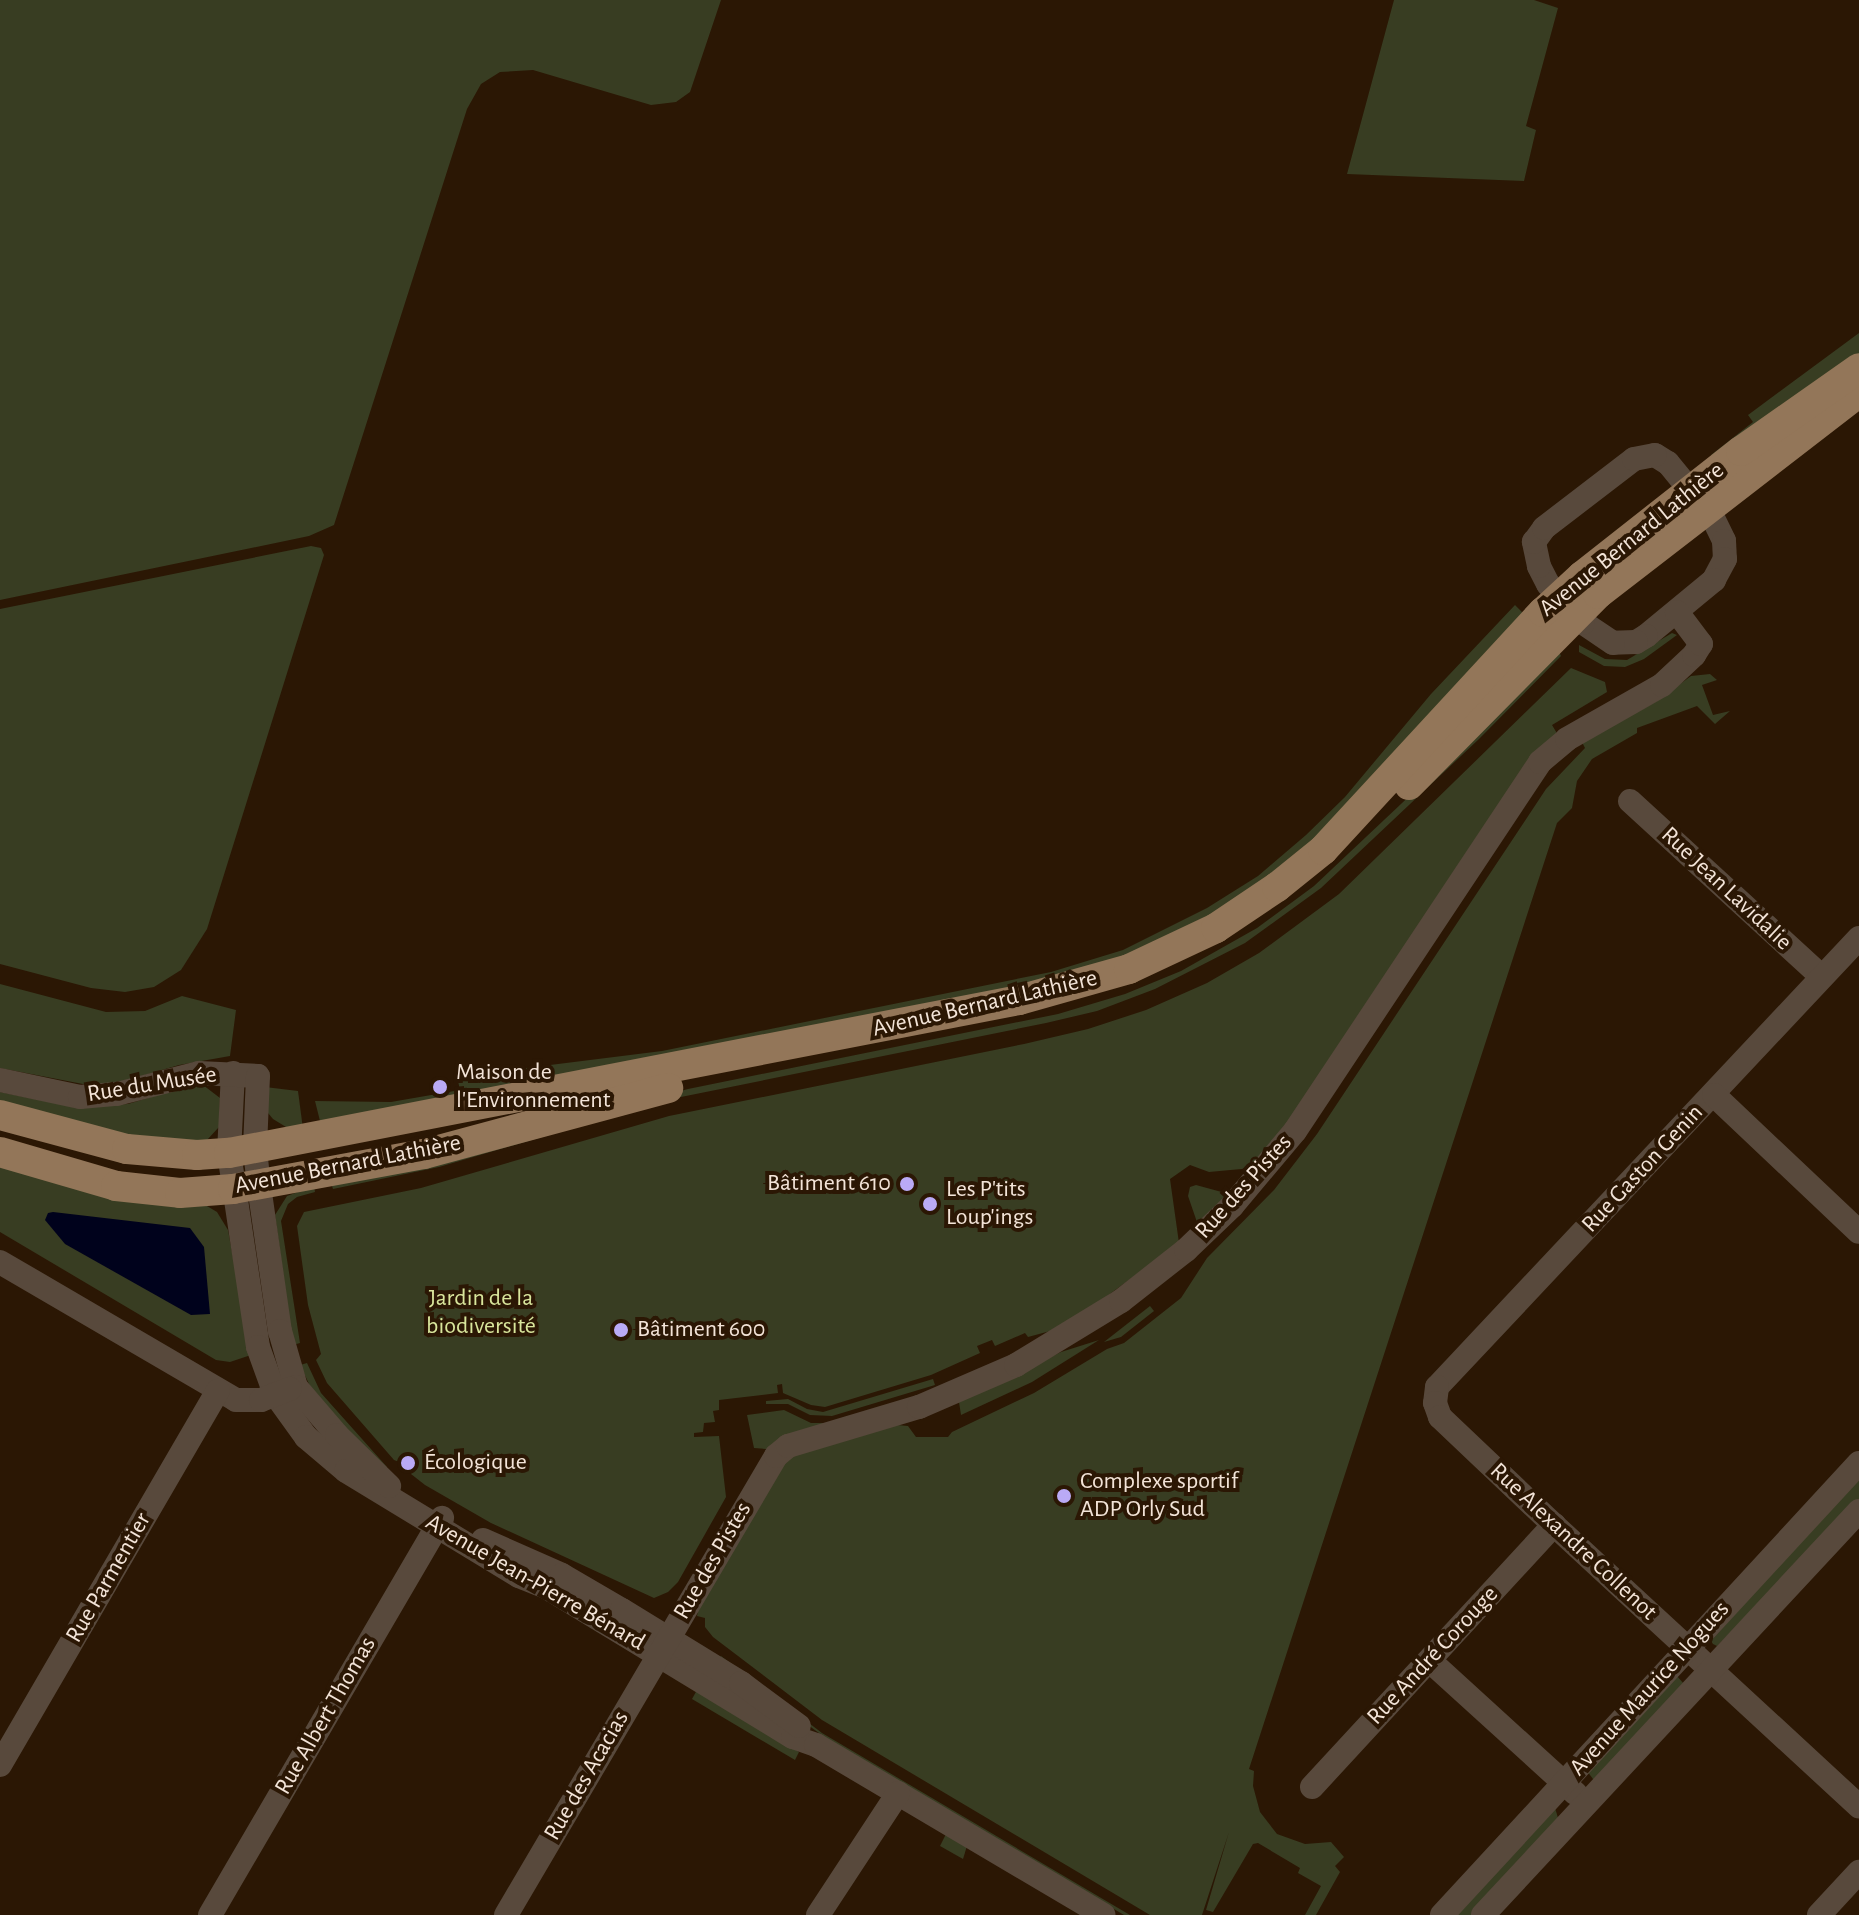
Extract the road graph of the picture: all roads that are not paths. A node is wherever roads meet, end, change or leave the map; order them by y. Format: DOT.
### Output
graph roads {
  1 [pos="1859,368"];
  2 [pos="1859,392"];
  3 [pos="1699,500"];
  4 [pos="1567,606"];
  5 [pos="1677,612"];
  6 [pos="1630,801"];
  7 [pos="1859,938"];
  8 [pos="1822,977"];
  9 [pos="233,1073"];
  10 [pos="0,1080"];
  11 [pos="1714,1095"];
  12 [pos="0,1115"];
  13 [pos="242,1151"];
  14 [pos="0,1152"];
  15 [pos="246,1188"];
  16 [pos="1859,1232"];
  17 [pos="0,1262"];
  18 [pos="218,1391"];
  19 [pos="285,1391"];
  20 [pos="1435,1403"];
  21 [pos="1859,1463"];
  22 [pos="1859,1511"];
  23 [pos="439,1522"];
  24 [pos="1554,1525"];
  25 [pos="663,1646"];
  26 [pos="1686,1649"];
  27 [pos="1430,1661"];
  28 [pos="1710,1671"];
  29 [pos="0,1765"];
  30 [pos="1565,1783"];
  31 [pos="1312,1787"];
  32 [pos="898,1793"];
  33 [pos="1586,1804"];
  34 [pos="1859,1806"];
  35 [pos="1859,1872"];
  36 [pos="210,1915"];
  37 [pos="506,1915"];
  38 [pos="818,1915"];
  39 [pos="1104,1915"];
  40 [pos="1442,1915"];
  41 [pos="1483,1915"];
  42 [pos="1819,1915"];
  1 -- 3 [label="main road, Avenue Bernard Lathière"];
  2 -- 3 [label="main road, Avenue Bernard Lathière"];
  3 -- 4 [label="main road, Avenue Bernard Lathière"];
  3 -- 4 [label="street"];
  3 -- 5 [label="street"];
  4 -- 5 [label="street"];
  4 -- 13 [label="main road, Avenue Bernard Lathière"];
  4 -- 15 [label="main road, Avenue Bernard Lathière"];
  5 -- 25 [label="street, Rue des Pistes"];
  6 -- 8 [label="street, Rue Jean Lavidalie"];
  7 -- 8 [label="street, Rue Gaston Genin"];
  8 -- 11 [label="street, Rue Gaston Genin"];
  9 -- 10 [label="street, Rue du Musée"];
  9 -- 13 [label="street"];
  9 -- 13 [label="street, Rue du Musée"];
  11 -- 16 [label="street"];
  11 -- 20 [label="street, Rue Gaston Genin"];
  12 -- 13 [label="main road, Avenue Bernard Lathière"];
  13 -- 15 [label="street, Avenue Jean-Pierre Bénard"];
  14 -- 15 [label="main road, Avenue Bernard Lathière"];
  15 -- 19 [label="street, Avenue Jean-Pierre Bénard"];
  17 -- 18 [label="street"];
  18 -- 19 [label="street"];
  18 -- 29 [label="street, Rue Parmentier"];
  19 -- 23 [label="street, Avenue Jean-Pierre Bénard"];
  20 -- 24 [label="street, Rue Alexandre Collenot"];
  21 -- 26 [label="street, Avenue Maurice Nogues"];
  22 -- 28 [label="street, Avenue Maurice Nogues"];
  23 -- 25 [label="street, Avenue Jean-Pierre Bénard"];
  23 -- 36 [label="street, Rue Albert Thomas"];
  24 -- 26 [label="street, Rue Alexandre Collenot"];
  24 -- 27 [label="street, Rue André Corouge"];
  25 -- 32 [label="street, Avenue Jean-Pierre Bénard"];
  25 -- 37 [label="street, Rue des Acacias"];
  26 -- 28 [label="street, Rue Alexandre Collenot"];
  26 -- 30 [label="street, Avenue Maurice Nogues"];
  27 -- 30 [label="street"];
  27 -- 31 [label="street, Rue André Corouge"];
  28 -- 33 [label="street, Avenue Maurice Nogues"];
  28 -- 34 [label="street, Rue Alexandre Collenot"];
  30 -- 33 [label="street"];
  30 -- 40 [label="street, Avenue Maurice Nogues"];
  32 -- 38 [label="street"];
  32 -- 39 [label="street, Avenue Jean-Pierre Bénard"];
  33 -- 41 [label="street, Avenue Maurice Nogues"];
  35 -- 42 [label="street"];
}
